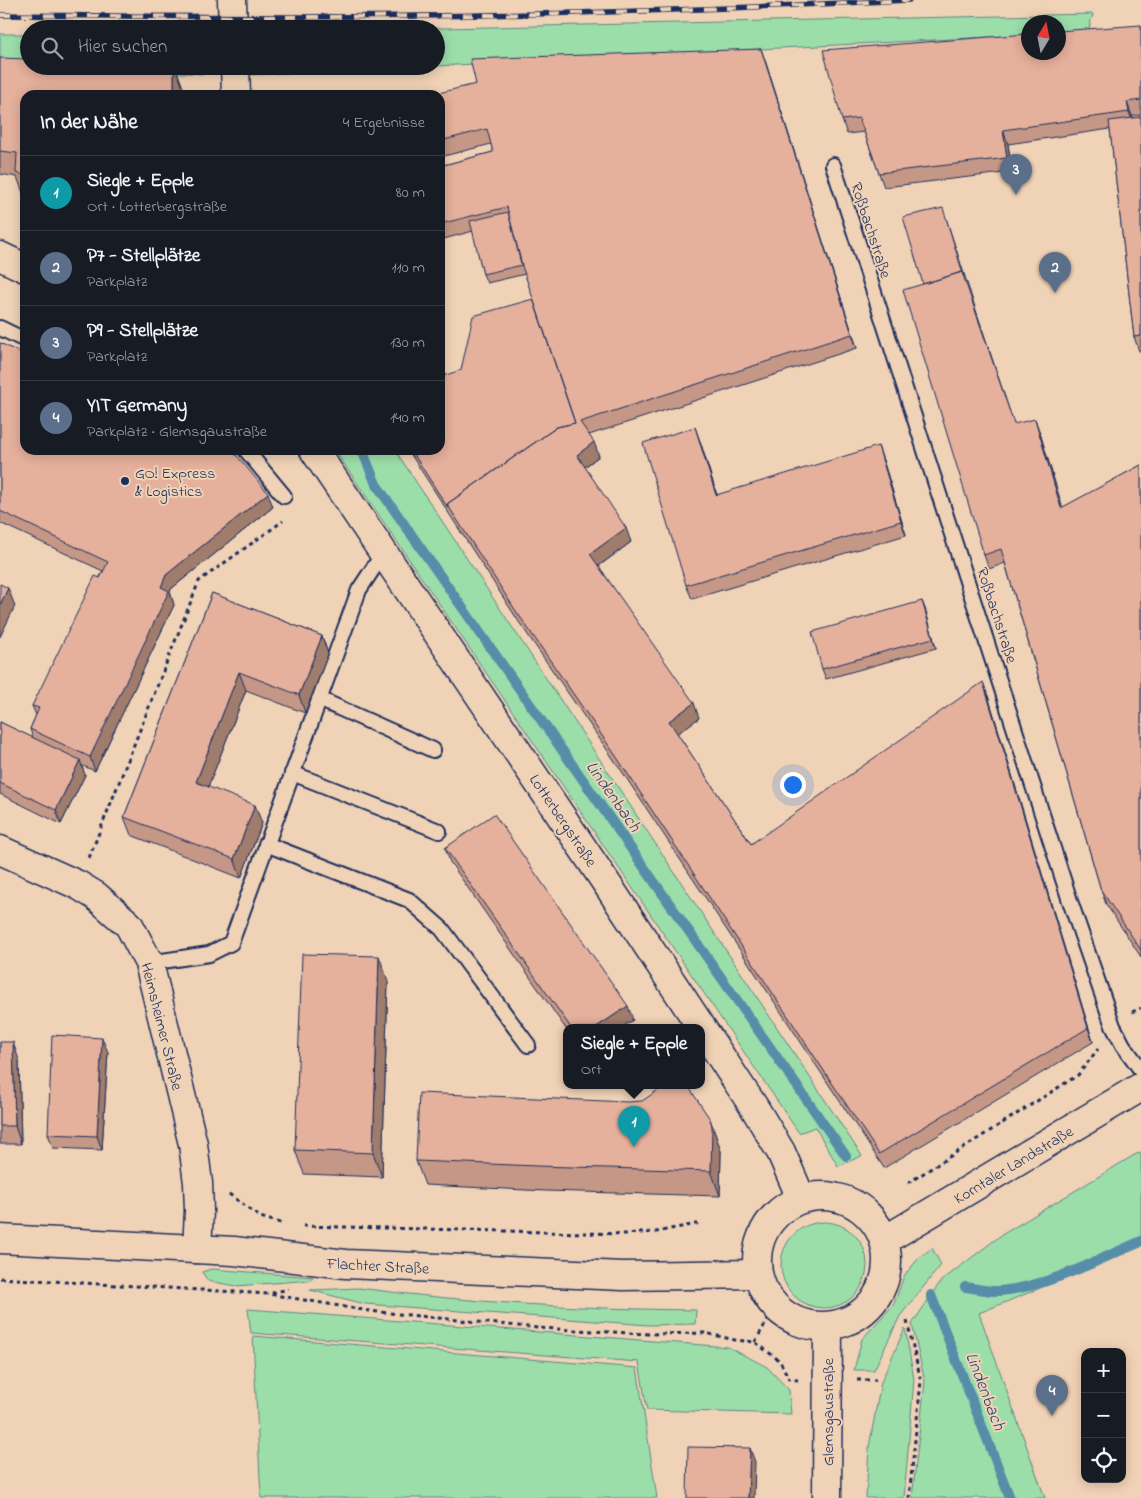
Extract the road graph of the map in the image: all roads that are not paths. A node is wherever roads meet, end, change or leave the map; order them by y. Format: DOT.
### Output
graph roads {
  1 [pos="232,0"];
  2 [pos="233,20"];
  3 [pos="235,75"];
  4 [pos="236,90"];
  5 [pos="833,165"];
  6 [pos="0,256"];
  7 [pos="20,266"];
  8 [pos="0,328"];
  9 [pos="20,338"];
  10 [pos="250,455"];
  11 [pos="317,455"];
  12 [pos="284,496"];
  13 [pos="384,552"];
  14 [pos="319,699"];
  15 [pos="433,750"];
  16 [pos="292,773"];
  17 [pos="439,831"];
  18 [pos="266,844"];
  19 [pos="0,850"];
  20 [pos="149,962"];
  21 [pos="700,1024"];
  22 [pos="705,1031"];
  23 [pos="528,1045"];
  24 [pos="1141,1070"];
  25 [pos="1141,1087"];
  26 [pos="801,1198"];
  27 [pos="0,1239"];
  28 [pos="885,1240"];
  29 [pos="197,1249"];
  30 [pos="758,1274"];
  31 [pos="828,1326"];
  32 [pos="828,1498"];
  1 -- 2 [label="main road"];
  3 -- 4 [label="main road"];
  5 -- 24 [label="lane, Roßbachstraße"];
  6 -- 7 [label="main road"];
  8 -- 9 [label="lane"];
  10 -- 12 [label="lane"];
  11 -- 13 [label="main road, Lotterbergstraße"];
  13 -- 14 [label="lane"];
  13 -- 21 [label="main road, Lotterbergstraße"];
  14 -- 15 [label="lane"];
  14 -- 16 [label="lane"];
  16 -- 17 [label="lane"];
  16 -- 18 [label="lane"];
  18 -- 20 [label="lane"];
  18 -- 23 [label="lane"];
  19 -- 20 [label="main road, Heimsheimer Straße"];
  20 -- 29 [label="main road, Heimsheimer Straße"];
  22 -- 26 [label="main road, Lotterbergstraße"];
  25 -- 28 [label="main road, Korntaler Landstraße"];
  26 -- 28 [label="main road"];
  26 -- 30 [label="main road"];
  27 -- 29 [label="main road, Flachter Straße"];
  28 -- 31 [label="main road"];
  29 -- 30 [label="main road, Flachter Straße"];
  30 -- 31 [label="main road"];
  31 -- 32 [label="main road, Glemsgaustraße"];
}
